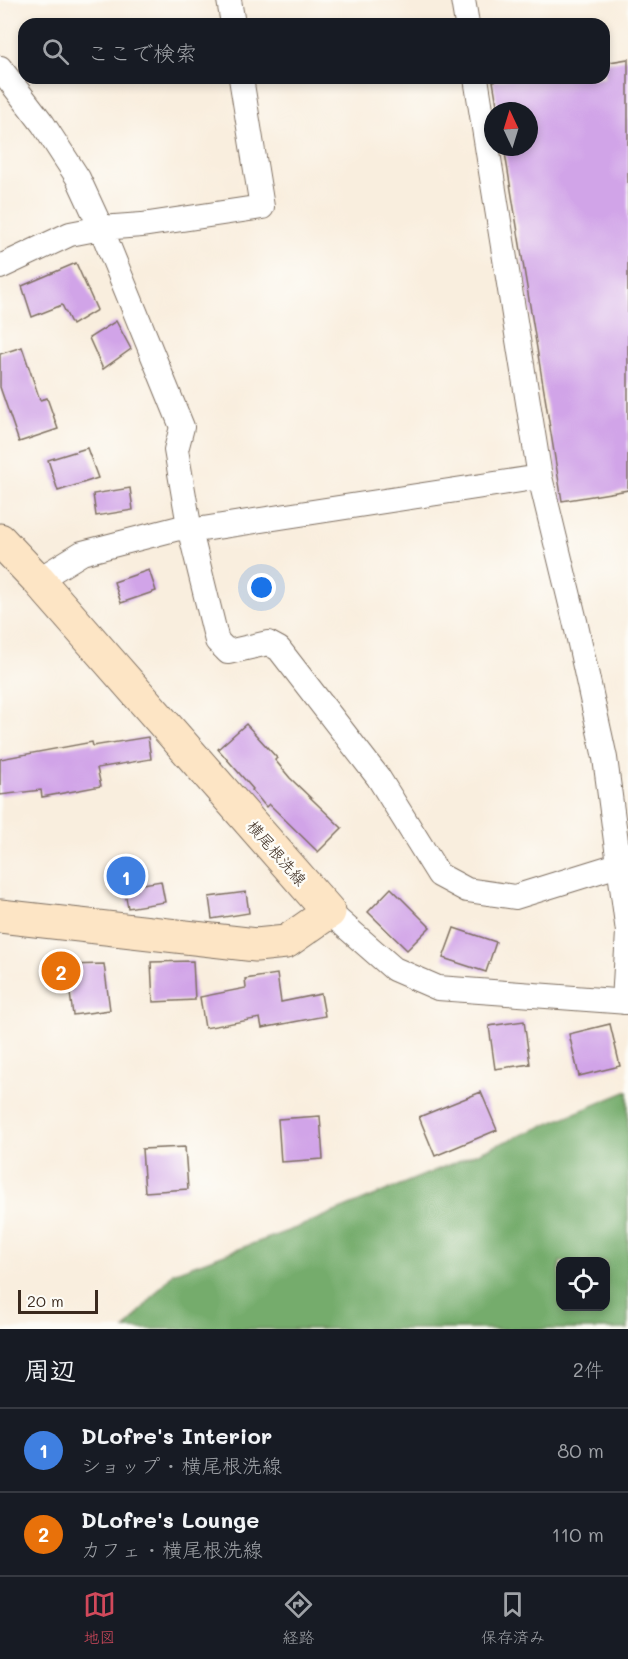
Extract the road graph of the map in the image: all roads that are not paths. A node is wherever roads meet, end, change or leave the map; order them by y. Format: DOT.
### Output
graph roads {
  1 [pos="229,0"];
  2 [pos="463,0"];
  3 [pos="232,18"];
  4 [pos="466,18"];
  5 [pos="0,68"];
  6 [pos="242,84"];
  7 [pos="477,84"];
  8 [pos="101,228"];
  9 [pos="0,267"];
  10 [pos="540,477"];
  11 [pos="190,531"];
  12 [pos="0,540"];
  13 [pos="38,580"];
  14 [pos="618,865"];
  15 [pos="329,912"];
  16 [pos="0,916"];
  17 [pos="626,1002"];
  1 -- 3 [label="street"];
  2 -- 4 [label="street"];
  5 -- 8 [label="street"];
  6 -- 8 [label="street"];
  7 -- 10 [label="street"];
  8 -- 9 [label="street"];
  8 -- 11 [label="street"];
  10 -- 11 [label="street"];
  10 -- 14 [label="street"];
  11 -- 13 [label="street"];
  11 -- 14 [label="street"];
  12 -- 13 [label="main road, 横尾根洗線"];
  13 -- 15 [label="main road, 横尾根洗線"];
  14 -- 17 [label="street"];
  15 -- 16 [label="main road"];
  15 -- 17 [label="street"];
}
